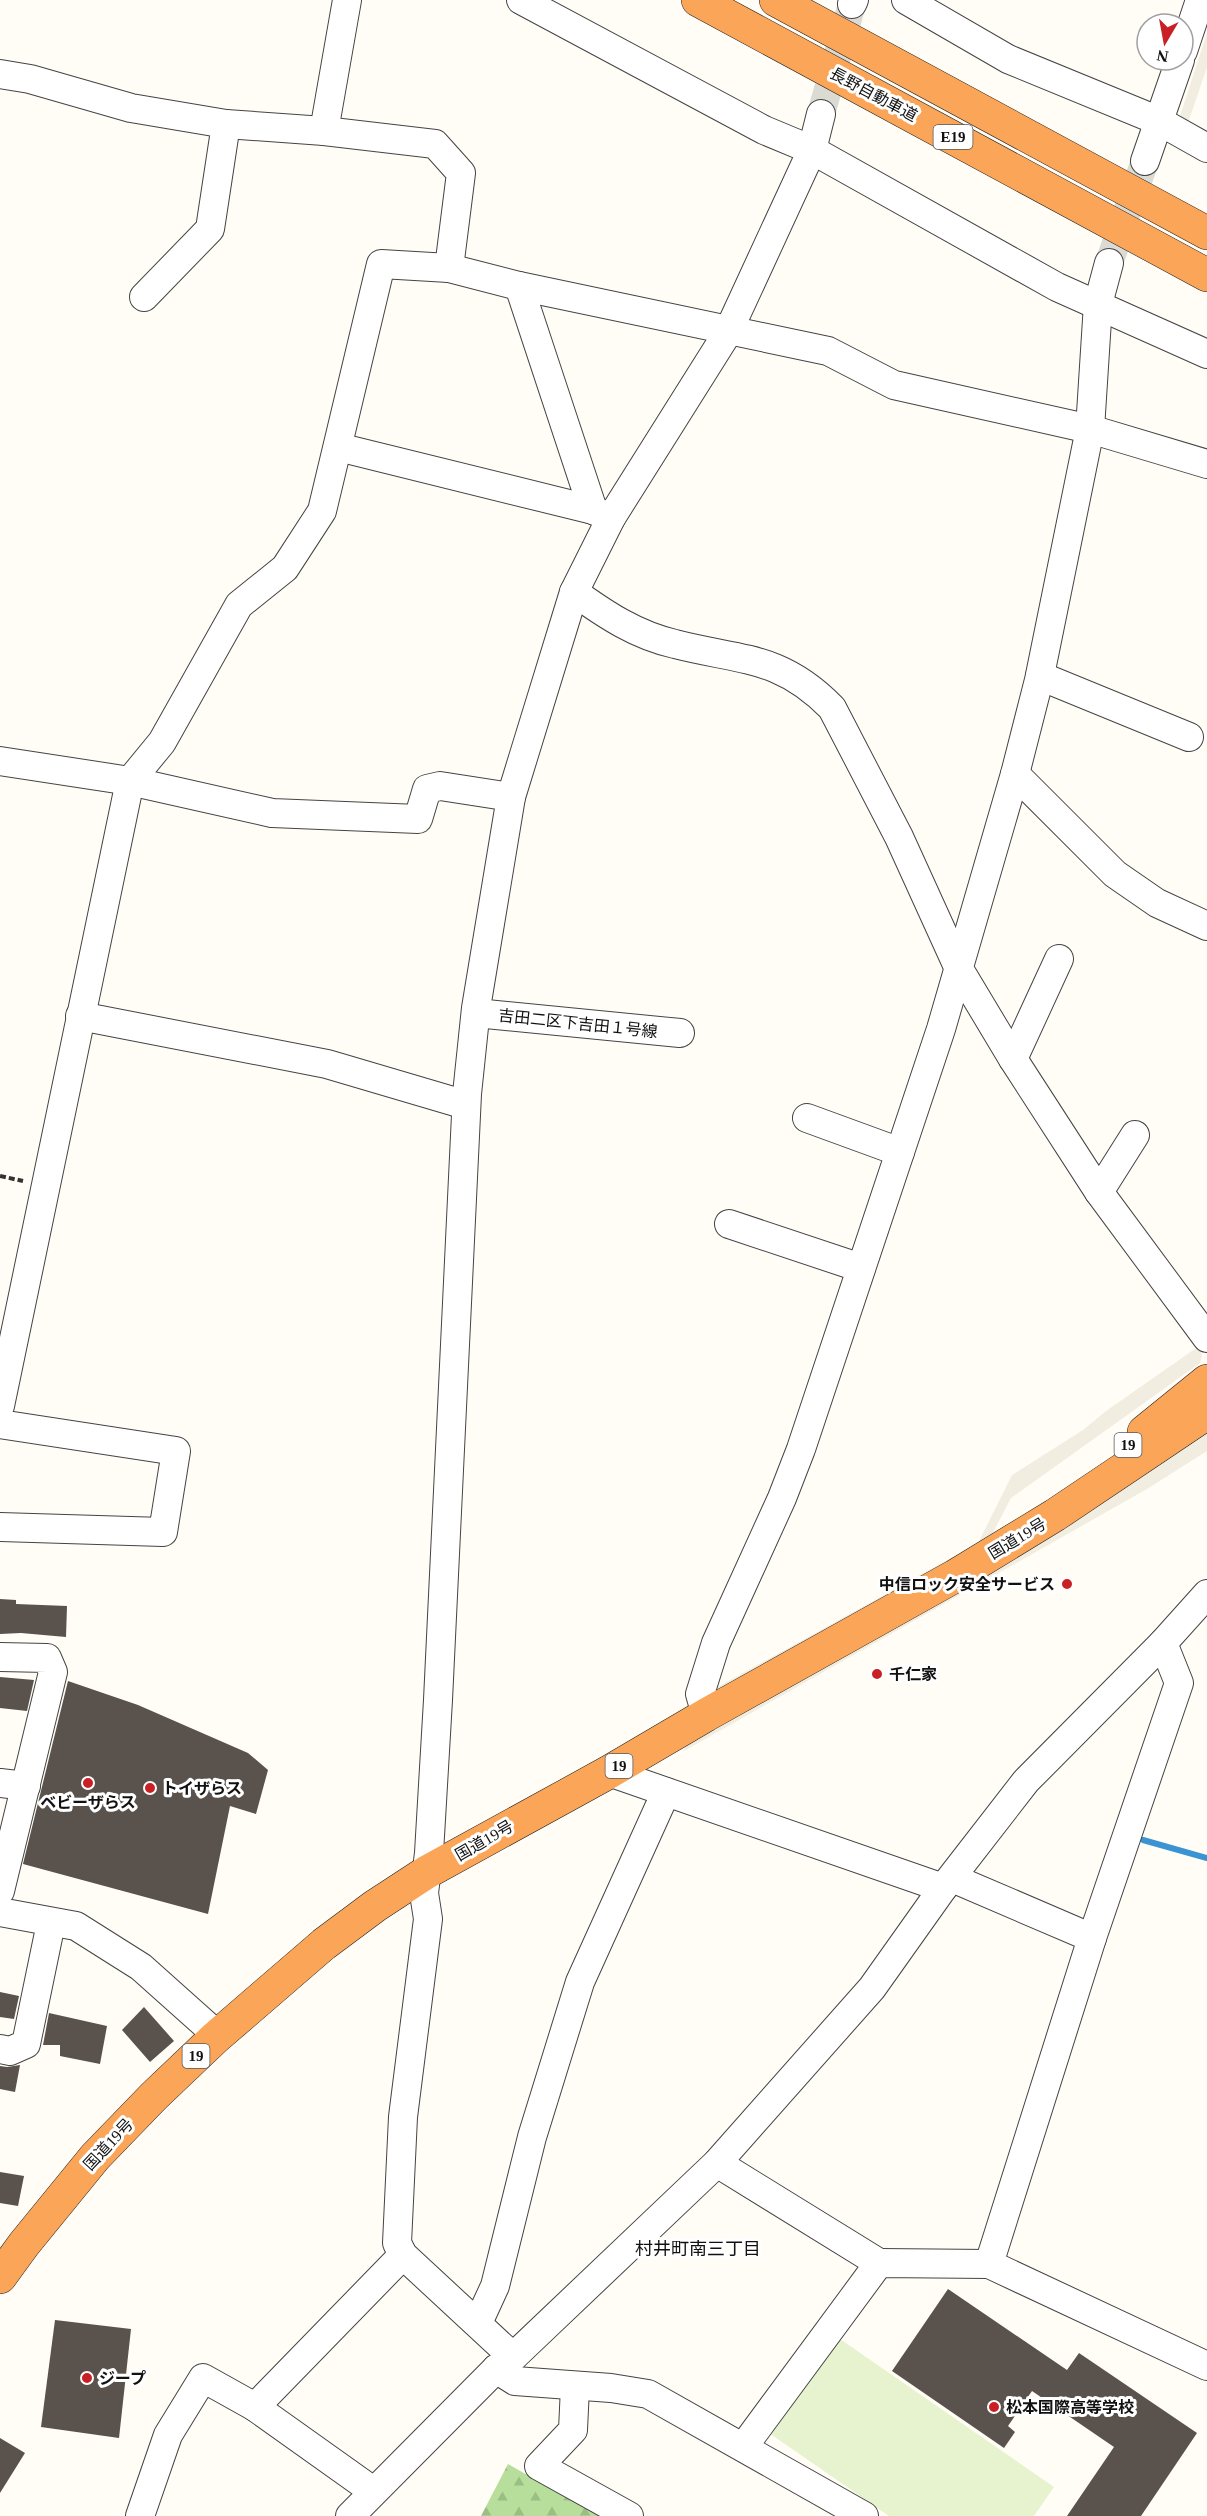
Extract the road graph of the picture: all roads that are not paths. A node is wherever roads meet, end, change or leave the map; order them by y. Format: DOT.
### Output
graph roads {
  1 [pos="347,0"];
  2 [pos="521,0"];
  3 [pos="698,0"];
  4 [pos="776,0"];
  5 [pos="906,0"];
  6 [pos="1200,0"];
  7 [pos="1195,15"];
  8 [pos="1176,72"];
  9 [pos="0,74"];
  10 [pos="821,114"];
  11 [pos="1159,121"];
  12 [pos="226,124"];
  13 [pos="324,131"];
  14 [pos="1207,148"];
  15 [pos="812,150"];
  16 [pos="1145,160"];
  17 [pos="1207,233"];
  18 [pos="1109,263"];
  19 [pos="449,268"];
  20 [pos="1207,275"];
  21 [pos="519,286"];
  22 [pos="144,297"];
  23 [pos="1098,304"];
  24 [pos="728,332"];
  25 [pos="1207,356"];
  26 [pos="1090,429"];
  27 [pos="338,447"];
  28 [pos="1207,464"];
  29 [pos="602,514"];
  30 [pos="574,592"];
  31 [pos="1040,676"];
  32 [pos="1189,737"];
  33 [pos="0,761"];
  34 [pos="1015,774"];
  35 [pos="130,781"];
  36 [pos="511,796"];
  37 [pos="1207,926"];
  38 [pos="1059,959"];
  39 [pos="959,969"];
  40 [pos="476,1013"];
  41 [pos="80,1016"];
  42 [pos="680,1033"];
  43 [pos="1013,1059"];
  44 [pos="466,1105"];
  45 [pos="807,1118"];
  46 [pos="1135,1136"];
  47 [pos="900,1152"];
  48 [pos="1099,1192"];
  49 [pos="729,1224"];
  50 [pos="861,1268"];
  51 [pos="1207,1338"];
  52 [pos="1207,1381"];
  53 [pos="0,1406"];
  54 [pos="1207,1413"];
  55 [pos="0,1424"];
  56 [pos="1055,1515"];
  57 [pos="0,1527"];
  58 [pos="1207,1594"];
  59 [pos="1163,1643"];
  60 [pos="0,1657"];
  61 [pos="706,1715"];
  62 [pos="609,1772"];
  63 [pos="13,1785"];
  64 [pos="666,1792"];
  65 [pos="428,1872"];
  66 [pos="947,1883"];
  67 [pos="0,1891"];
  68 [pos="0,1912"];
  69 [pos="51,1923"];
  70 [pos="1092,1938"];
  71 [pos="215,2038"];
  72 [pos="0,2049"];
  73 [pos="717,2163"];
  74 [pos="403,2255"];
  75 [pos="879,2263"];
  76 [pos="989,2264"];
  77 [pos="0,2277"];
  78 [pos="478,2323"];
  79 [pos="505,2363"];
  80 [pos="1207,2366"];
  81 [pos="575,2387"];
  82 [pos="255,2407"];
  83 [pos="744,2446"];
  84 [pos="373,2491"];
  85 [pos="140,2516"];
  86 [pos="350,2516"];
  87 [pos="629,2516"];
  88 [pos="864,2516"];
  1 -- 13 [label="street"];
  2 -- 15 [label="street"];
  3 -- 20 [label="highway, 長野自動車道 / E19"];
  4 -- 17 [label="highway, E19"];
  5 -- 11 [label="street"];
  6 -- 7 [label="street"];
  8 -- 11 [label="street"];
  9 -- 12 [label="street"];
  10 -- 15 [label="street"];
  11 -- 14 [label="street"];
  11 -- 16 [label="street"];
  12 -- 13 [label="street"];
  12 -- 22 [label="street"];
  13 -- 19 [label="street"];
  15 -- 23 [label="street"];
  15 -- 24 [label="street"];
  18 -- 23 [label="street"];
  19 -- 21 [label="street"];
  19 -- 27 [label="street"];
  21 -- 24 [label="street"];
  21 -- 29 [label="street"];
  23 -- 25 [label="street"];
  23 -- 26 [label="street"];
  24 -- 26 [label="street"];
  24 -- 29 [label="street"];
  26 -- 28 [label="street"];
  26 -- 31 [label="street"];
  27 -- 29 [label="street"];
  27 -- 35 [label="street"];
  29 -- 30 [label="street"];
  30 -- 36 [label="street"];
  30 -- 39 [label="street"];
  31 -- 32 [label="street"];
  31 -- 34 [label="street"];
  33 -- 35 [label="street"];
  34 -- 37 [label="street"];
  34 -- 39 [label="street"];
  35 -- 36 [label="street"];
  35 -- 41 [label="street"];
  36 -- 40 [label="street"];
  38 -- 43 [label="street"];
  39 -- 43 [label="street"];
  39 -- 47 [label="street"];
  40 -- 42 [label="street, 吉田二区下吉田１号線"];
  40 -- 44 [label="street"];
  41 -- 44 [label="street"];
  41 -- 53 [label="street"];
  43 -- 48 [label="street"];
  44 -- 65 [label="street"];
  45 -- 47 [label="street"];
  46 -- 48 [label="street"];
  47 -- 50 [label="street"];
  48 -- 51 [label="street"];
  49 -- 50 [label="street"];
  50 -- 61 [label="street"];
  52 -- 56 [label="highway, 国道19号 / 19"];
  54 -- 56 [label="highway, 国道19号 / 19"];
  55 -- 57 [label="street"];
  56 -- 61 [label="highway, 国道19号 / 19"];
  58 -- 59 [label="street"];
  59 -- 66 [label="street"];
  59 -- 70 [label="street"];
  60 -- 63 [label="street"];
  61 -- 62 [label="highway, 国道19号 / 19"];
  62 -- 64 [label="street"];
  62 -- 65 [label="highway, 国道19号 / 19"];
  63 -- 67 [label="street"];
  64 -- 66 [label="street"];
  64 -- 78 [label="street"];
  65 -- 71 [label="highway, 国道19号 / 19"];
  65 -- 74 [label="street"];
  66 -- 70 [label="street"];
  66 -- 73 [label="street"];
  68 -- 69 [label="street"];
  69 -- 71 [label="street"];
  69 -- 72 [label="street"];
  70 -- 76 [label="street"];
  71 -- 77 [label="highway, 国道19号 / 19"];
  73 -- 75 [label="street"];
  73 -- 79 [label="street"];
  74 -- 78 [label="street"];
  74 -- 82 [label="street"];
  75 -- 76 [label="street"];
  75 -- 83 [label="street"];
  76 -- 80 [label="street"];
  78 -- 79 [label="street"];
  79 -- 81 [label="street"];
  79 -- 84 [label="street"];
  81 -- 83 [label="street"];
  81 -- 87 [label="street"];
  82 -- 84 [label="street"];
  82 -- 85 [label="street"];
  83 -- 88 [label="street"];
  84 -- 86 [label="street"];
}
